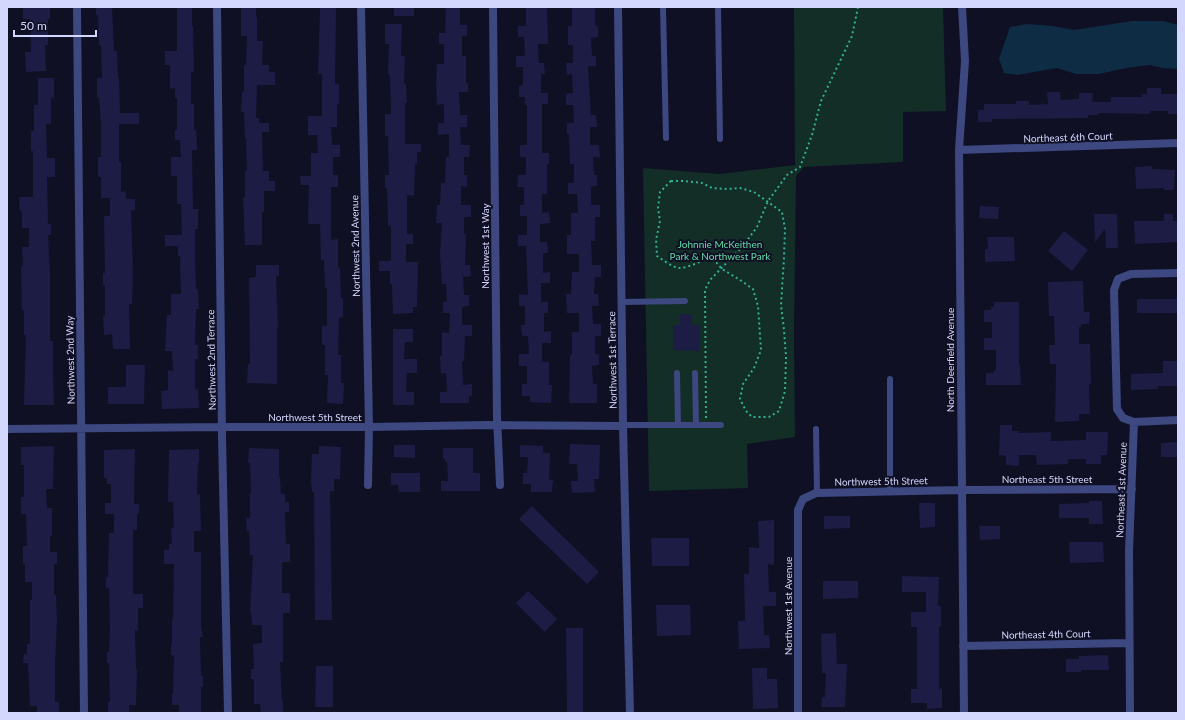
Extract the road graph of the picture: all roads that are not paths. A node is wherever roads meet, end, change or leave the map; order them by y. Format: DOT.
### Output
graph roads {
  1 [pos="77,7"];
  2 [pos="217,7"];
  3 [pos="361,7"];
  4 [pos="493,7"];
  5 [pos="618,7"];
  6 [pos="663,7"];
  7 [pos="718,7"];
  8 [pos="962,7"];
  9 [pos="666,138"];
  10 [pos="720,139"];
  11 [pos="1178,143"];
  12 [pos="959,150"];
  13 [pos="1178,273"];
  14 [pos="685,301"];
  15 [pos="621,302"];
  16 [pos="677,373"];
  17 [pos="695,373"];
  18 [pos="890,379"];
  19 [pos="1178,420"];
  20 [pos="1134,422"];
  21 [pos="497,425"];
  22 [pos="678,425"];
  23 [pos="696,425"];
  24 [pos="721,425"];
  25 [pos="623,426"];
  26 [pos="222,427"];
  27 [pos="369,427"];
  28 [pos="81,428"];
  29 [pos="7,429"];
  30 [pos="816,429"];
  31 [pos="368,485"];
  32 [pos="500,485"];
  33 [pos="1132,489"];
  34 [pos="961,490"];
  35 [pos="890,491"];
  36 [pos="817,493"];
  37 [pos="803,499"];
  38 [pos="1129,643"];
  39 [pos="963,646"];
  40 [pos="84,713"];
  41 [pos="228,713"];
  42 [pos="630,713"];
  43 [pos="798,713"];
  44 [pos="964,713"];
  45 [pos="1130,713"];
  1 -- 28 [label="street, Northwest 2nd Way"];
  2 -- 26 [label="street, Northwest 2nd Terrace"];
  3 -- 27 [label="street, Northwest 2nd Avenue"];
  4 -- 21 [label="street, Northwest 1st Way"];
  5 -- 15 [label="street, Northwest 1st Terrace"];
  6 -- 9 [label="lane"];
  7 -- 10 [label="lane"];
  8 -- 12 [label="street, North Deerfield Avenue"];
  11 -- 12 [label="street, Northeast 6th Court"];
  12 -- 34 [label="street, North Deerfield Avenue"];
  13 -- 20 [label="street"];
  14 -- 15 [label="lane"];
  15 -- 25 [label="street, Northwest 1st Terrace"];
  16 -- 22 [label="lane"];
  17 -- 23 [label="lane"];
  18 -- 35 [label="lane"];
  19 -- 20 [label="street"];
  20 -- 33 [label="street, Northeast 1st Avenue"];
  21 -- 25 [label="street, Northwest 5th Street"];
  21 -- 27 [label="street, Northwest 5th Street"];
  21 -- 32 [label="street, Northwest 1st Way"];
  22 -- 23 [label="lane"];
  22 -- 25 [label="lane"];
  23 -- 24 [label="lane"];
  25 -- 42 [label="street, Northwest 1st Terrace"];
  26 -- 27 [label="street, Northwest 5th Street"];
  26 -- 28 [label="street, Northwest 5th Street"];
  26 -- 41 [label="street, Northwest 2nd Terrace"];
  27 -- 31 [label="street, Northwest 2nd Avenue"];
  28 -- 29 [label="street, Northwest 5th Street"];
  28 -- 40 [label="street, Northwest 2nd Way"];
  30 -- 36 [label="lane"];
  33 -- 34 [label="street, Northeast 5th Street"];
  33 -- 38 [label="street, Northeast 1st Avenue"];
  34 -- 35 [label="street, Northwest 5th Street"];
  34 -- 39 [label="street, North Deerfield Avenue"];
  35 -- 36 [label="street, Northwest 5th Street"];
  36 -- 37 [label="street, Northwest 5th Street"];
  37 -- 43 [label="street, Northwest 1st Avenue"];
  38 -- 39 [label="street, Northeast 4th Court"];
  38 -- 45 [label="street, Northeast 1st Avenue"];
  39 -- 44 [label="street, North Deerfield Avenue"];
}
